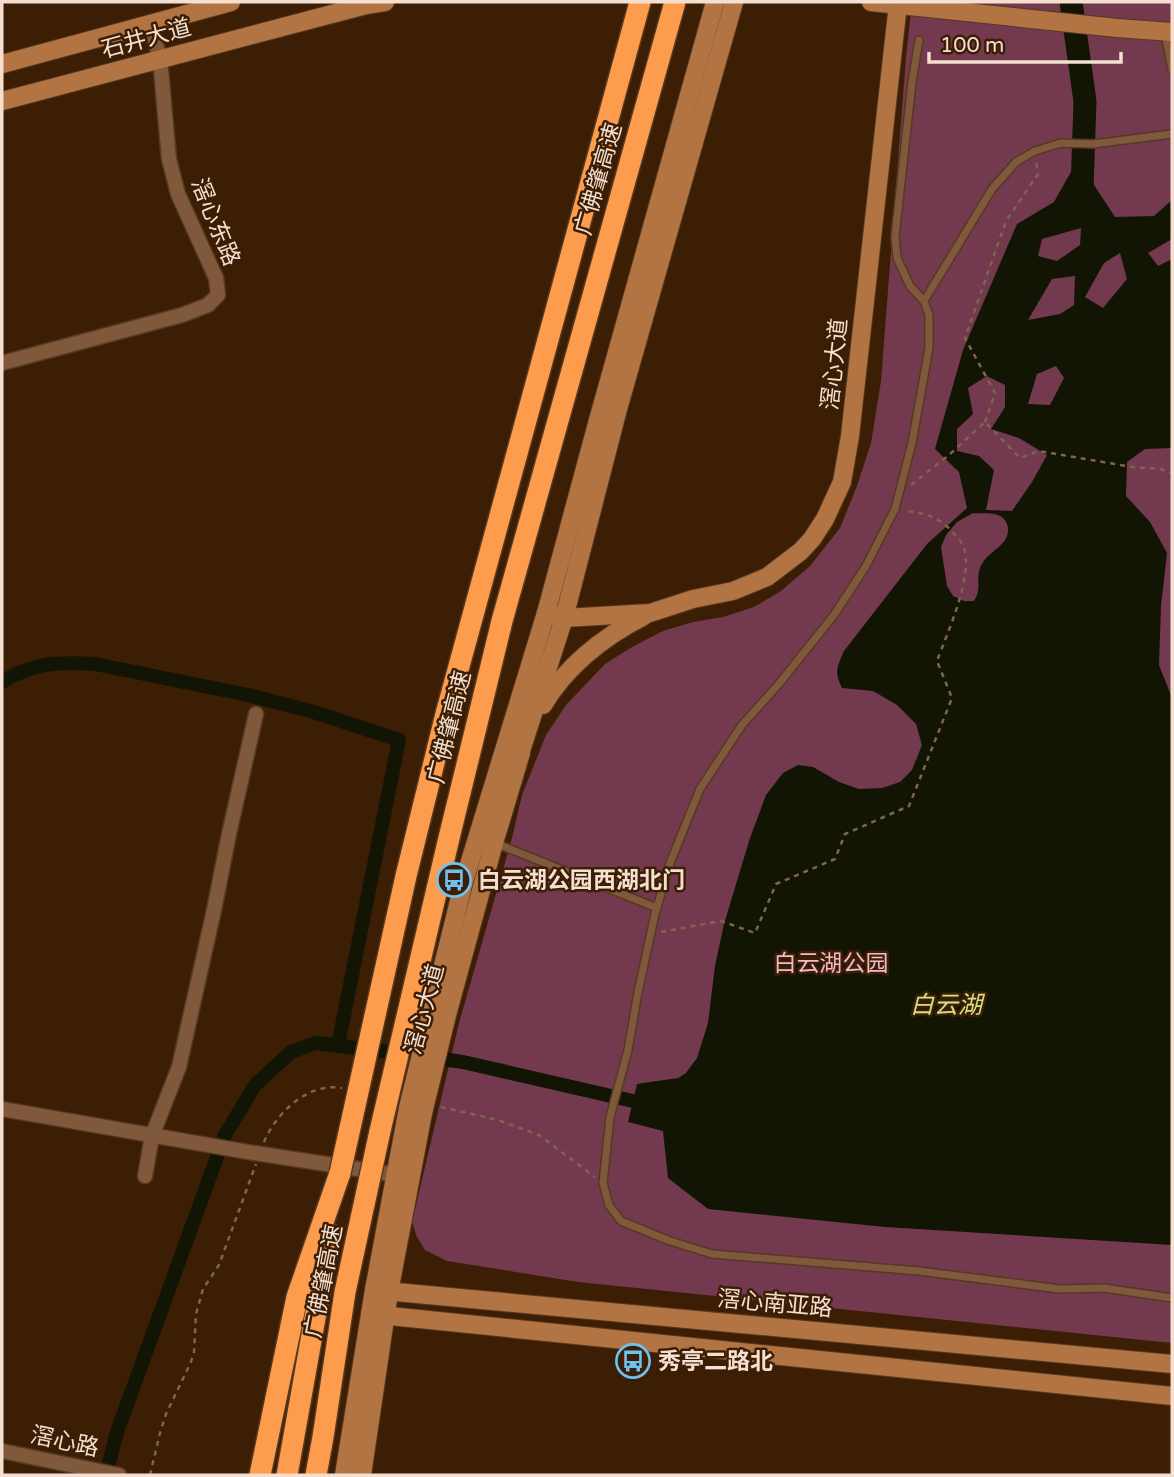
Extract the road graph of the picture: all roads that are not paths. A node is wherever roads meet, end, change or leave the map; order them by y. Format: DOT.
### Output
graph roads {
  1 [pos="231,2"];
  2 [pos="385,2"];
  3 [pos="640,2"];
  4 [pos="675,2"];
  5 [pos="715,2"];
  6 [pos="734,2"];
  7 [pos="871,2"];
  8 [pos="898,4"];
  9 [pos="150,23"];
  10 [pos="1168,32"];
  11 [pos="919,40"];
  12 [pos="160,59"];
  13 [pos="2,64"];
  14 [pos="1172,70"];
  15 [pos="2,101"];
  16 [pos="1172,134"];
  17 [pos="924,301"];
  18 [pos="2,363"];
  19 [pos="546,613"];
  20 [pos="649,614"];
  21 [pos="564,618"];
  22 [pos="256,714"];
  23 [pos="509,761"];
  24 [pos="494,843"];
  25 [pos="657,908"];
  26 [pos="439,1014"];
  27 [pos="2,1109"];
  28 [pos="152,1136"];
  29 [pos="340,1173"];
  30 [pos="403,1175"];
  31 [pos="145,1176"];
  32 [pos="382,1291"];
  33 [pos="1172,1298"];
  34 [pos="378,1315"];
  35 [pos="1172,1364"];
  36 [pos="1172,1396"];
  37 [pos="2,1451"];
  38 [pos="119,1475"];
  39 [pos="260,1475"];
  40 [pos="287,1475"];
  41 [pos="318,1475"];
  42 [pos="344,1475"];
  43 [pos="362,1475"];
  1 -- 9 [label="street, 石井大道"];
  2 -- 12 [label="street, 石井大道"];
  3 -- 29 [label="highway, 广佛肇高速, bridge"];
  4 -- 41 [label="highway, 广佛肇高速, bridge"];
  5 -- 19 [label="street"];
  6 -- 21 [label="street"];
  7 -- 8 [label="street"];
  8 -- 10 [label="street"];
  8 -- 20 [label="street, 滘心大道"];
  9 -- 12 [label="street, 滘心东路"];
  9 -- 13 [label="street, 石井大道"];
  10 -- 14 [label="lane"];
  11 -- 17 [label="lane"];
  12 -- 15 [label="street, 石井大道"];
  12 -- 18 [label="street, 滘心东路"];
  16 -- 17 [label="lane"];
  17 -- 25 [label="lane"];
  19 -- 21 [label="street, 滘心大道"];
  19 -- 23 [label="street"];
  20 -- 21 [label="street, 滘心大道"];
  20 -- 23 [label="street, 滘心大道"];
  21 -- 23 [label="street"];
  22 -- 28 [label="street"];
  23 -- 24 [label="street, 滘心大道"];
  23 -- 26 [label="street, 滘心大道"];
  24 -- 25 [label="lane"];
  24 -- 26 [label="street, 滘心大道"];
  25 -- 33 [label="lane"];
  26 -- 30 [label="street, 滘心大道, bridge"];
  27 -- 28 [label="street"];
  28 -- 30 [label="street"];
  28 -- 31 [label="street"];
  29 -- 39 [label="highway"];
  29 -- 40 [label="highway, 广佛肇高速"];
  30 -- 32 [label="street, 滘心大道"];
  32 -- 34 [label="street, 滘心大道"];
  32 -- 35 [label="street, 滘心南亚路"];
  34 -- 36 [label="street"];
  34 -- 42 [label="street, 滘心大道"];
  34 -- 43 [label="street, 滘心大道"];
  37 -- 38 [label="street, 滘心路"];
}
